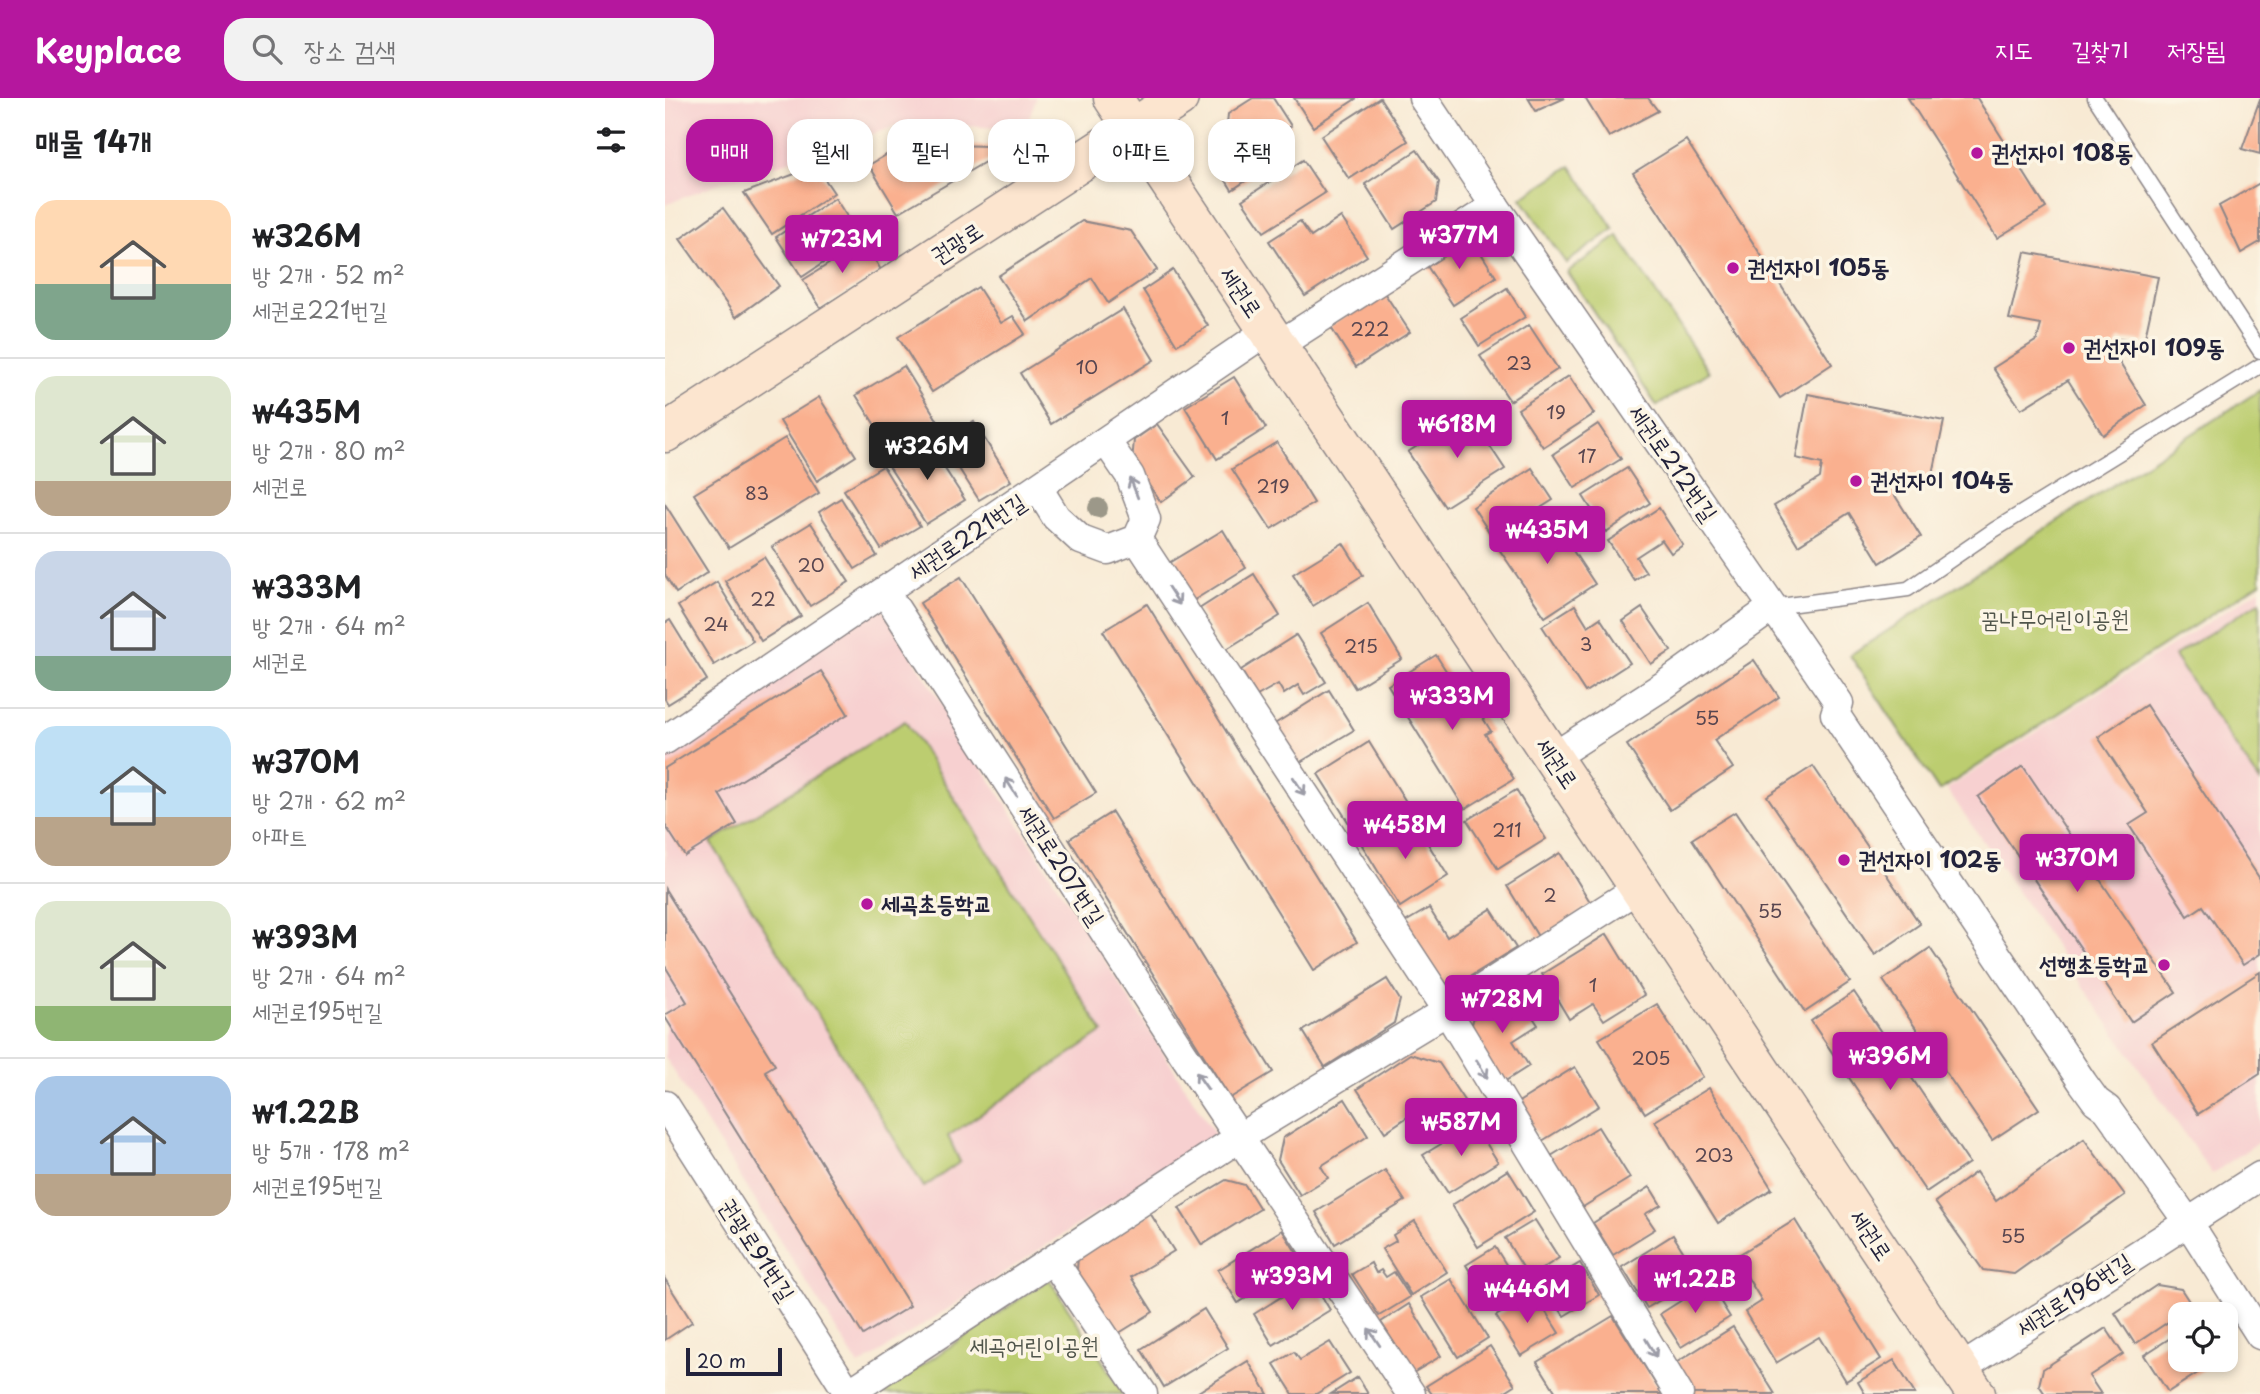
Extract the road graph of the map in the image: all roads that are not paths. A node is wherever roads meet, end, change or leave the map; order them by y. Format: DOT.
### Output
graph roads {
  1 [pos="1179,98"];
  2 [pos="1423,98"];
  3 [pos="2095,98"];
  4 [pos="1123,113"];
  5 [pos="1495,206"];
  6 [pos="1273,339"];
  7 [pos="2260,351"];
  8 [pos="2260,366"];
  9 [pos="665,433"];
  10 [pos="1106,441"];
  11 [pos="1038,488"];
  12 [pos="1137,538"];
  13 [pos="885,592"];
  14 [pos="1773,607"];
  15 [pos="665,740"];
  16 [pos="1553,757"];
  17 [pos="1640,887"];
  18 [pos="1447,1011"];
  19 [pos="665,1105"];
  20 [pos="1240,1137"];
  21 [pos="2260,1176"];
  22 [pos="2188,1222"];
  23 [pos="1053,1260"];
  24 [pos="2260,1335"];
  25 [pos="1968,1381"];
  26 [pos="849,1393"];
  27 [pos="1143,1394"];
  28 [pos="1412,1394"];
  29 [pos="1679,1394"];
  1 -- 4 [label="street, 권광로"];
  2 -- 5 [label="street, 세권로212번길"];
  3 -- 7 [label="lane"];
  4 -- 6 [label="street, 세권로"];
  4 -- 9 [label="street, 권광로"];
  5 -- 6 [label="street, 세권로221번길"];
  5 -- 14 [label="street, 세권로212번길"];
  6 -- 10 [label="street, 세권로221번길"];
  6 -- 16 [label="street, 세권로"];
  8 -- 14 [label="lane"];
  10 -- 11 [label="street, 세권로221번길"];
  12 -- 10 [label="street, one-way"];
  11 -- 12 [label="street"];
  11 -- 13 [label="street, 세권로221번길"];
  12 -- 18 [label="street, one-way"];
  13 -- 15 [label="street, 세권로221번길"];
  20 -- 13 [label="street, 세권로207번길, one-way"];
  14 -- 16 [label="street"];
  14 -- 22 [label="street, 세권로212번길"];
  16 -- 17 [label="street, 세권로"];
  17 -- 18 [label="street"];
  17 -- 25 [label="street, 세권로"];
  18 -- 20 [label="street"];
  18 -- 29 [label="street, one-way"];
  19 -- 26 [label="street, 권광로91번길"];
  20 -- 23 [label="street"];
  28 -- 20 [label="street, 세권로207번길, one-way"];
  21 -- 22 [label="street, 세권로196번길"];
  22 -- 24 [label="street"];
  22 -- 25 [label="street, 세권로196번길"];
  23 -- 26 [label="street"];
  23 -- 27 [label="street"];
}
